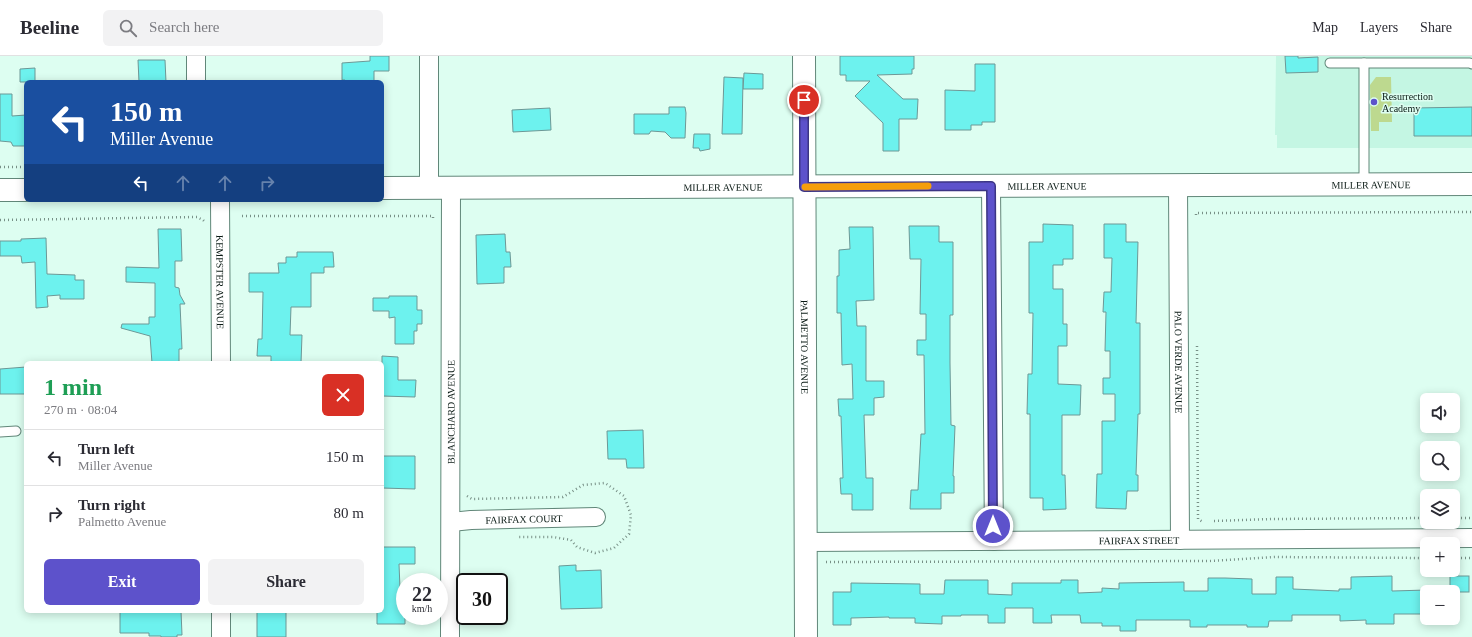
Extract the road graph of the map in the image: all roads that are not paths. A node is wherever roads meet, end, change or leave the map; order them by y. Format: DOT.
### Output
graph roads {
  1 [pos="196,56"];
  2 [pos="429,56"];
  3 [pos="804,56"];
  4 [pos="1330,63"];
  5 [pos="1364,63"];
  6 [pos="1472,64"];
  7 [pos="196,80"];
  8 [pos="1472,184"];
  9 [pos="1178,185"];
  10 [pos="1364,185"];
  11 [pos="991,186"];
  12 [pos="804,187"];
  13 [pos="384,188"];
  14 [pos="429,188"];
  15 [pos="451,188"];
  16 [pos="0,190"];
  17 [pos="24,190"];
  18 [pos="220,202"];
  19 [pos="221,361"];
  20 [pos="0,432"];
  21 [pos="16,432"];
  22 [pos="596,517"];
  23 [pos="451,522"];
  24 [pos="1472,538"];
  25 [pos="1180,540"];
  26 [pos="994,541"];
  27 [pos="806,542"];
  28 [pos="221,613"];
  29 [pos="221,637"];
  30 [pos="450,637"];
  31 [pos="806,637"];
  1 -- 7 [label="street"];
  2 -- 14 [label="street"];
  3 -- 12 [label="street, PALMETTO AVENUE"];
  4 -- 5 [label="lane"];
  5 -- 6 [label="lane"];
  5 -- 10 [label="lane"];
  8 -- 10 [label="street, MILLER AVENUE"];
  9 -- 10 [label="street, MILLER AVENUE"];
  9 -- 11 [label="street, MILLER AVENUE"];
  9 -- 25 [label="street, PALO VERDE AVENUE"];
  11 -- 12 [label="street, MILLER AVENUE"];
  11 -- 26 [label="street"];
  12 -- 15 [label="street, MILLER AVENUE"];
  12 -- 27 [label="street, PALMETTO AVENUE"];
  13 -- 14 [label="street, MILLER AVENUE"];
  14 -- 15 [label="street, MILLER AVENUE"];
  15 -- 23 [label="street, BLANCHARD AVENUE"];
  16 -- 17 [label="street"];
  18 -- 19 [label="street, KEMPSTER AVENUE"];
  20 -- 21 [label="lane"];
  22 -- 23 [label="street, FAIRFAX COURT"];
  23 -- 30 [label="street, BLANCHARD AVENUE"];
  24 -- 25 [label="street, FAIRFAX STREET"];
  25 -- 26 [label="street, FAIRFAX STREET"];
  26 -- 27 [label="street, FAIRFAX STREET"];
  27 -- 31 [label="street, PALMETTO AVENUE"];
  28 -- 29 [label="street"];
}
